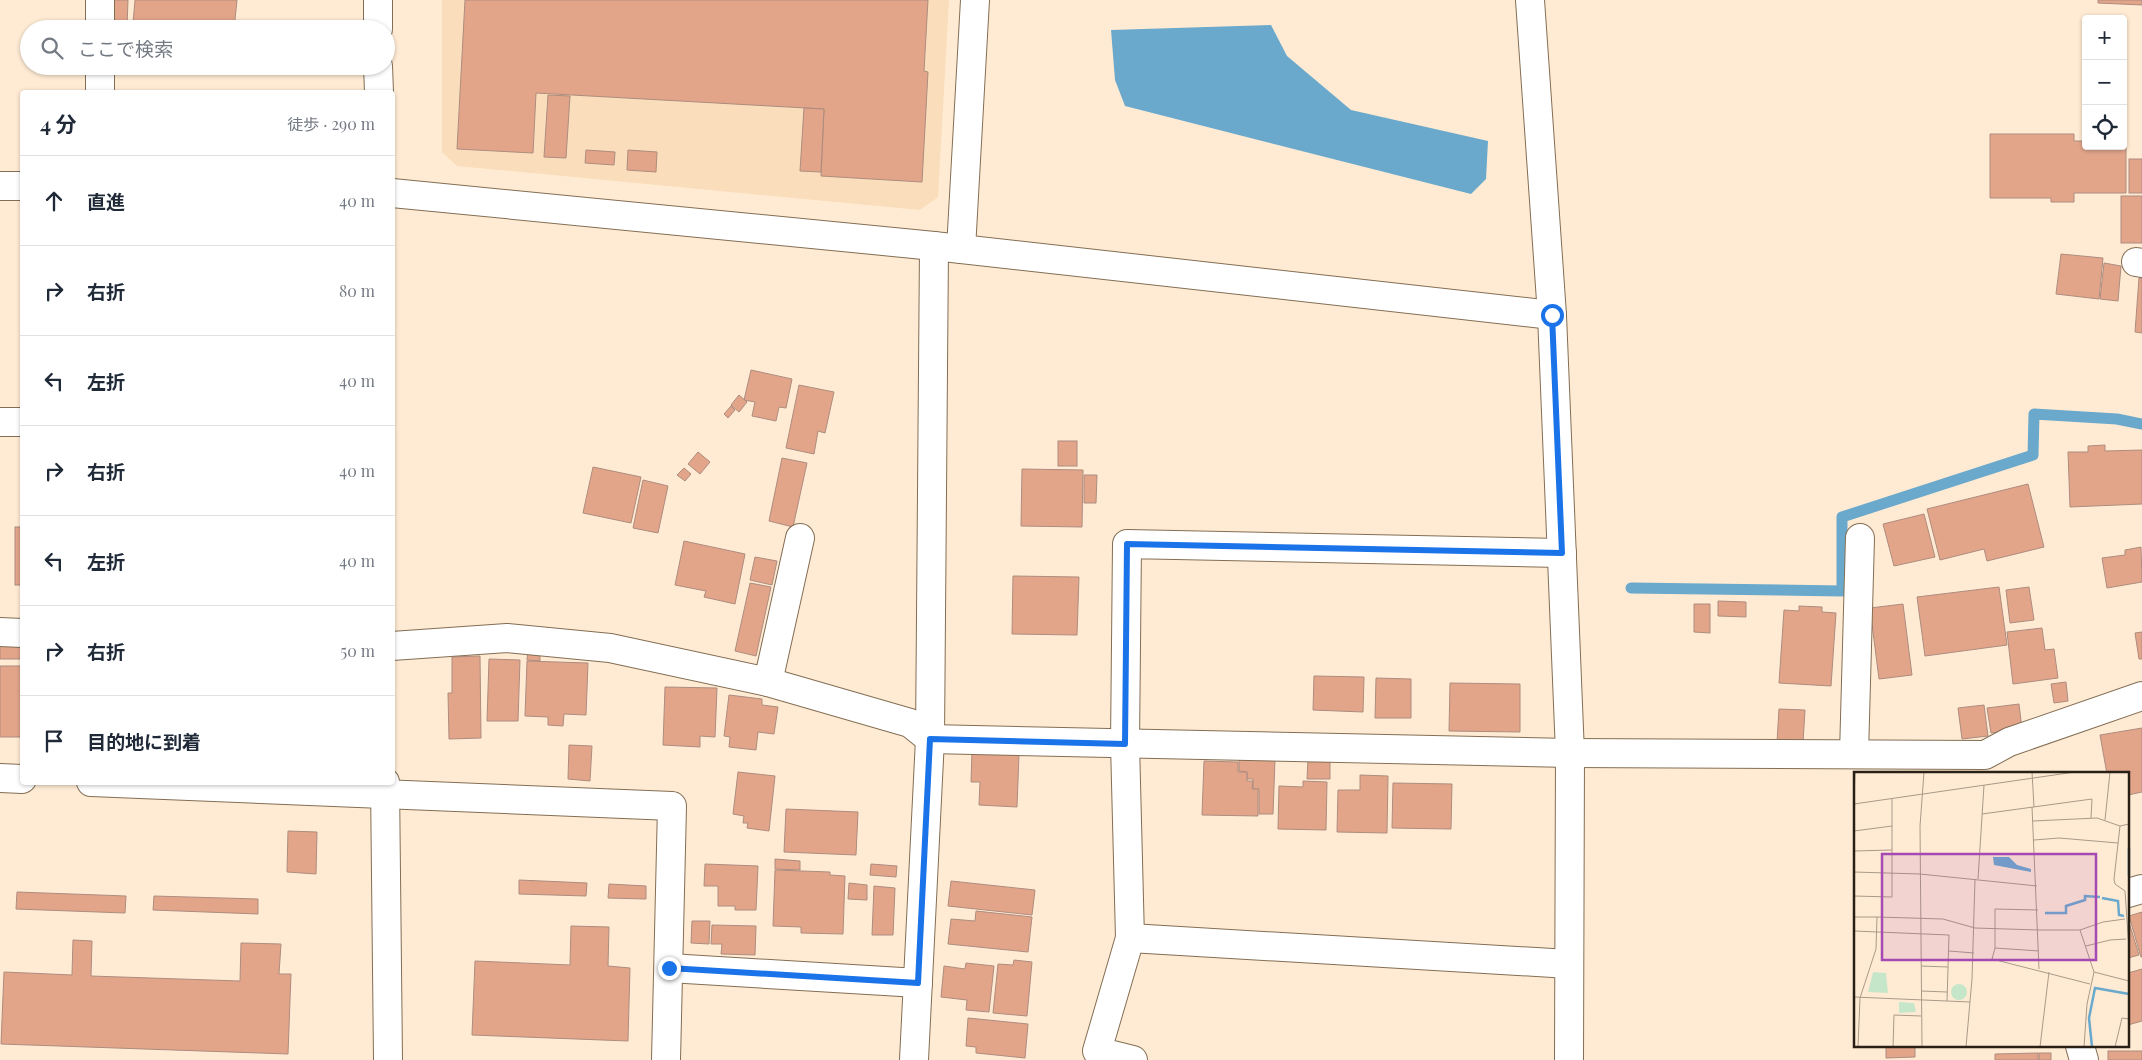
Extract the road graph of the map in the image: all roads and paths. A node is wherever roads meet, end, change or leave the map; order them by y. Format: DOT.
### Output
graph roads {
  1 [pos="100,0"];
  2 [pos="378,0"];
  3 [pos="975,0"];
  4 [pos="1530,0"];
  5 [pos="100,20"];
  6 [pos="378,20"];
  7 [pos="100,75"];
  8 [pos="378,75"];
  9 [pos="100,90"];
  10 [pos="378,90"];
  11 [pos="0,186"];
  12 [pos="20,186"];
  13 [pos="395,193"];
  14 [pos="934,246"];
  15 [pos="961,249"];
  16 [pos="1552,315"];
  17 [pos="0,422"];
  18 [pos="20,422"];
  19 [pos="800,538"];
  20 [pos="1860,538"];
  21 [pos="1562,553"];
  22 [pos="0,632"];
  23 [pos="20,633"];
  24 [pos="395,646"];
  25 [pos="768,682"];
  26 [pos="2142,696"];
  27 [pos="930,739"];
  28 [pos="1125,744"];
  29 [pos="1570,753"];
  30 [pos="1854,754"];
  31 [pos="1988,764"];
  32 [pos="0,778"];
  33 [pos="20,779"];
  34 [pos="217,785"];
  35 [pos="385,789"];
  36 [pos="1130,938"];
  37 [pos="1569,964"];
  38 [pos="669,968"];
  39 [pos="918,983"];
  40 [pos="388,1060"];
  41 [pos="666,1060"];
  42 [pos="914,1060"];
  43 [pos="1132,1060"];
  44 [pos="1569,1060"];
  1 -- 5 [label="street"];
  2 -- 6 [label="street"];
  3 -- 15 [label="street"];
  4 -- 16 [label="street"];
  7 -- 9 [label="street"];
  8 -- 10 [label="street"];
  11 -- 12 [label="street"];
  13 -- 14 [label="street"];
  14 -- 15 [label="street"];
  14 -- 27 [label="street"];
  15 -- 16 [label="street"];
  16 -- 21 [label="street"];
  17 -- 18 [label="street"];
  19 -- 25 [label="street"];
  20 -- 30 [label="street"];
  21 -- 28 [label="street"];
  21 -- 29 [label="street"];
  22 -- 23 [label="street"];
  24 -- 25 [label="street"];
  25 -- 27 [label="street"];
  26 -- 31 [label="street"];
  27 -- 28 [label="street"];
  27 -- 39 [label="street"];
  28 -- 29 [label="street"];
  28 -- 36 [label="street"];
  29 -- 30 [label="street"];
  29 -- 37 [label="street"];
  30 -- 31 [label="street"];
  32 -- 33 [label="street"];
  34 -- 35 [label="street"];
  35 -- 38 [label="street"];
  35 -- 40 [label="street"];
  36 -- 37 [label="street"];
  36 -- 43 [label="street"];
  37 -- 44 [label="street"];
  38 -- 39 [label="street"];
  38 -- 41 [label="street"];
  39 -- 42 [label="street"];
}
